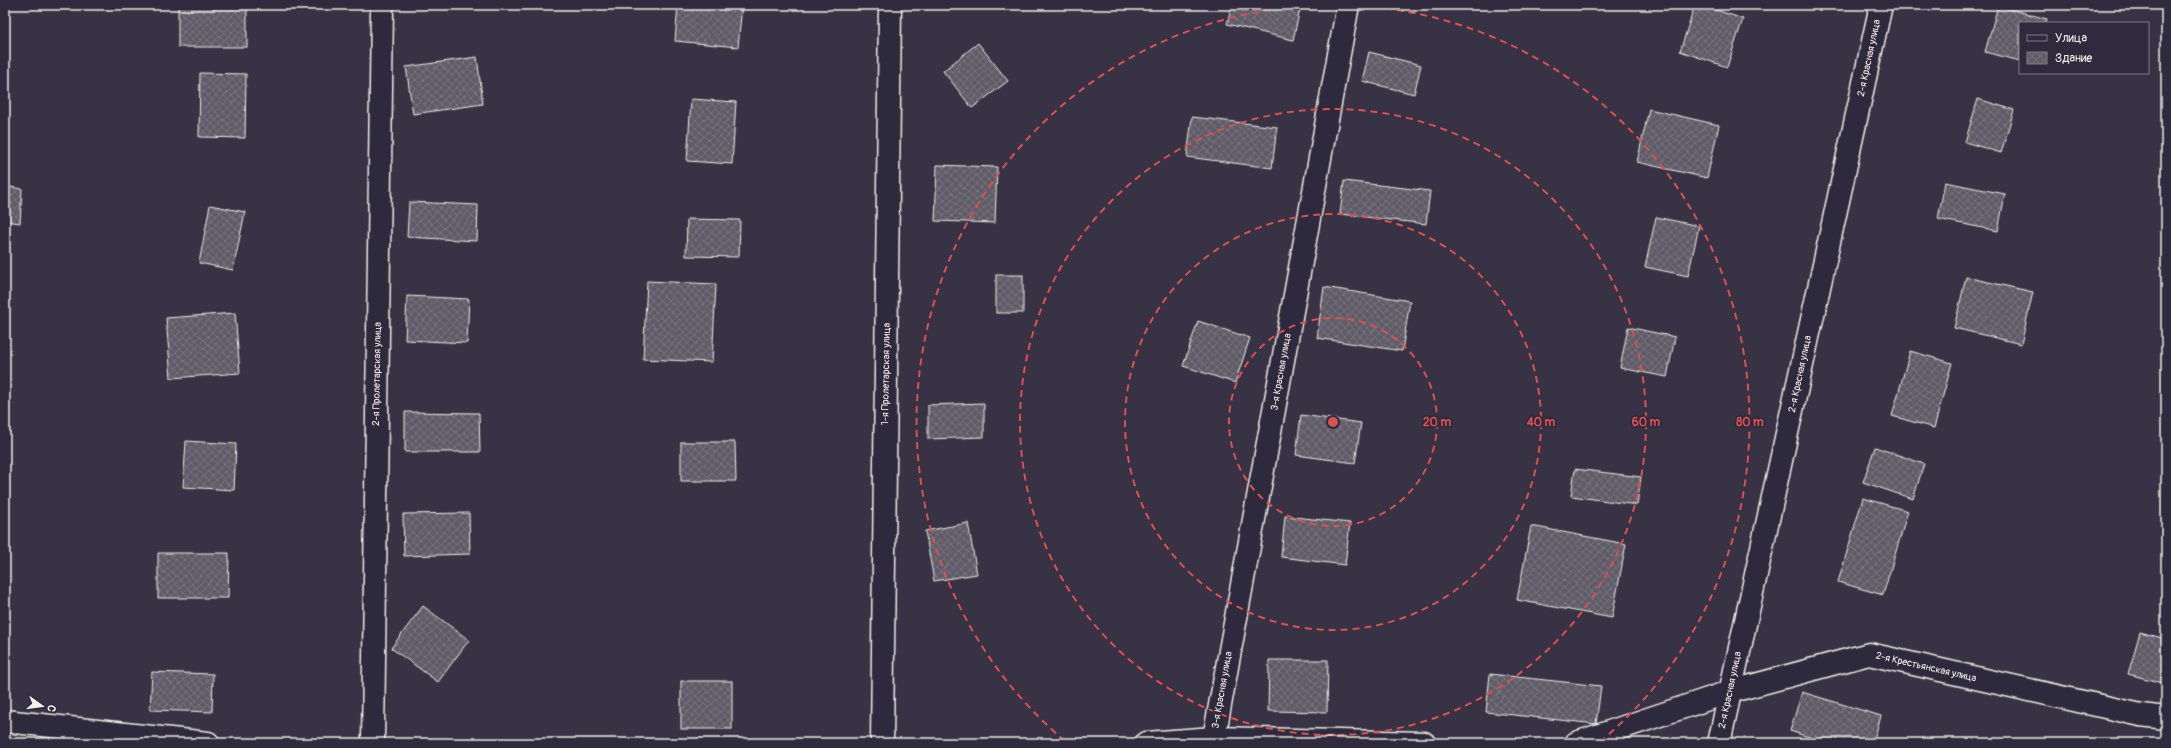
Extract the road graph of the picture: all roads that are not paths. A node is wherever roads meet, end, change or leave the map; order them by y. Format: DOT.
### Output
graph roads {
  1 [pos="382,5"];
  2 [pos="890,5"];
  3 [pos="1348,5"];
  4 [pos="1881,5"];
  5 [pos="1729,692"];
  6 [pos="2166,718"];
  7 [pos="5,721"];
  8 [pos="1214,738"];
  9 [pos="208,743"];
  10 [pos="373,743"];
  11 [pos="882,743"];
  12 [pos="1146,743"];
  13 [pos="1424,743"];
  14 [pos="1576,743"];
  15 [pos="1718,743"];
  1 -- 10 [label="street, 2-я Пролетарская улица"];
  2 -- 11 [label="street, 1-я Пролетарская улица"];
  3 -- 8 [label="street, 3-я Красная улица"];
  4 -- 5 [label="street, 2-я Красная улица"];
  5 -- 6 [label="street, 2-я Крестьянская улица"];
  5 -- 14 [label="street, 2-я Крестьянская улица"];
  5 -- 15 [label="street, 2-я Красная улица"];
  7 -- 9 [label="street"];
  8 -- 12 [label="street"];
  8 -- 13 [label="street"];
}
